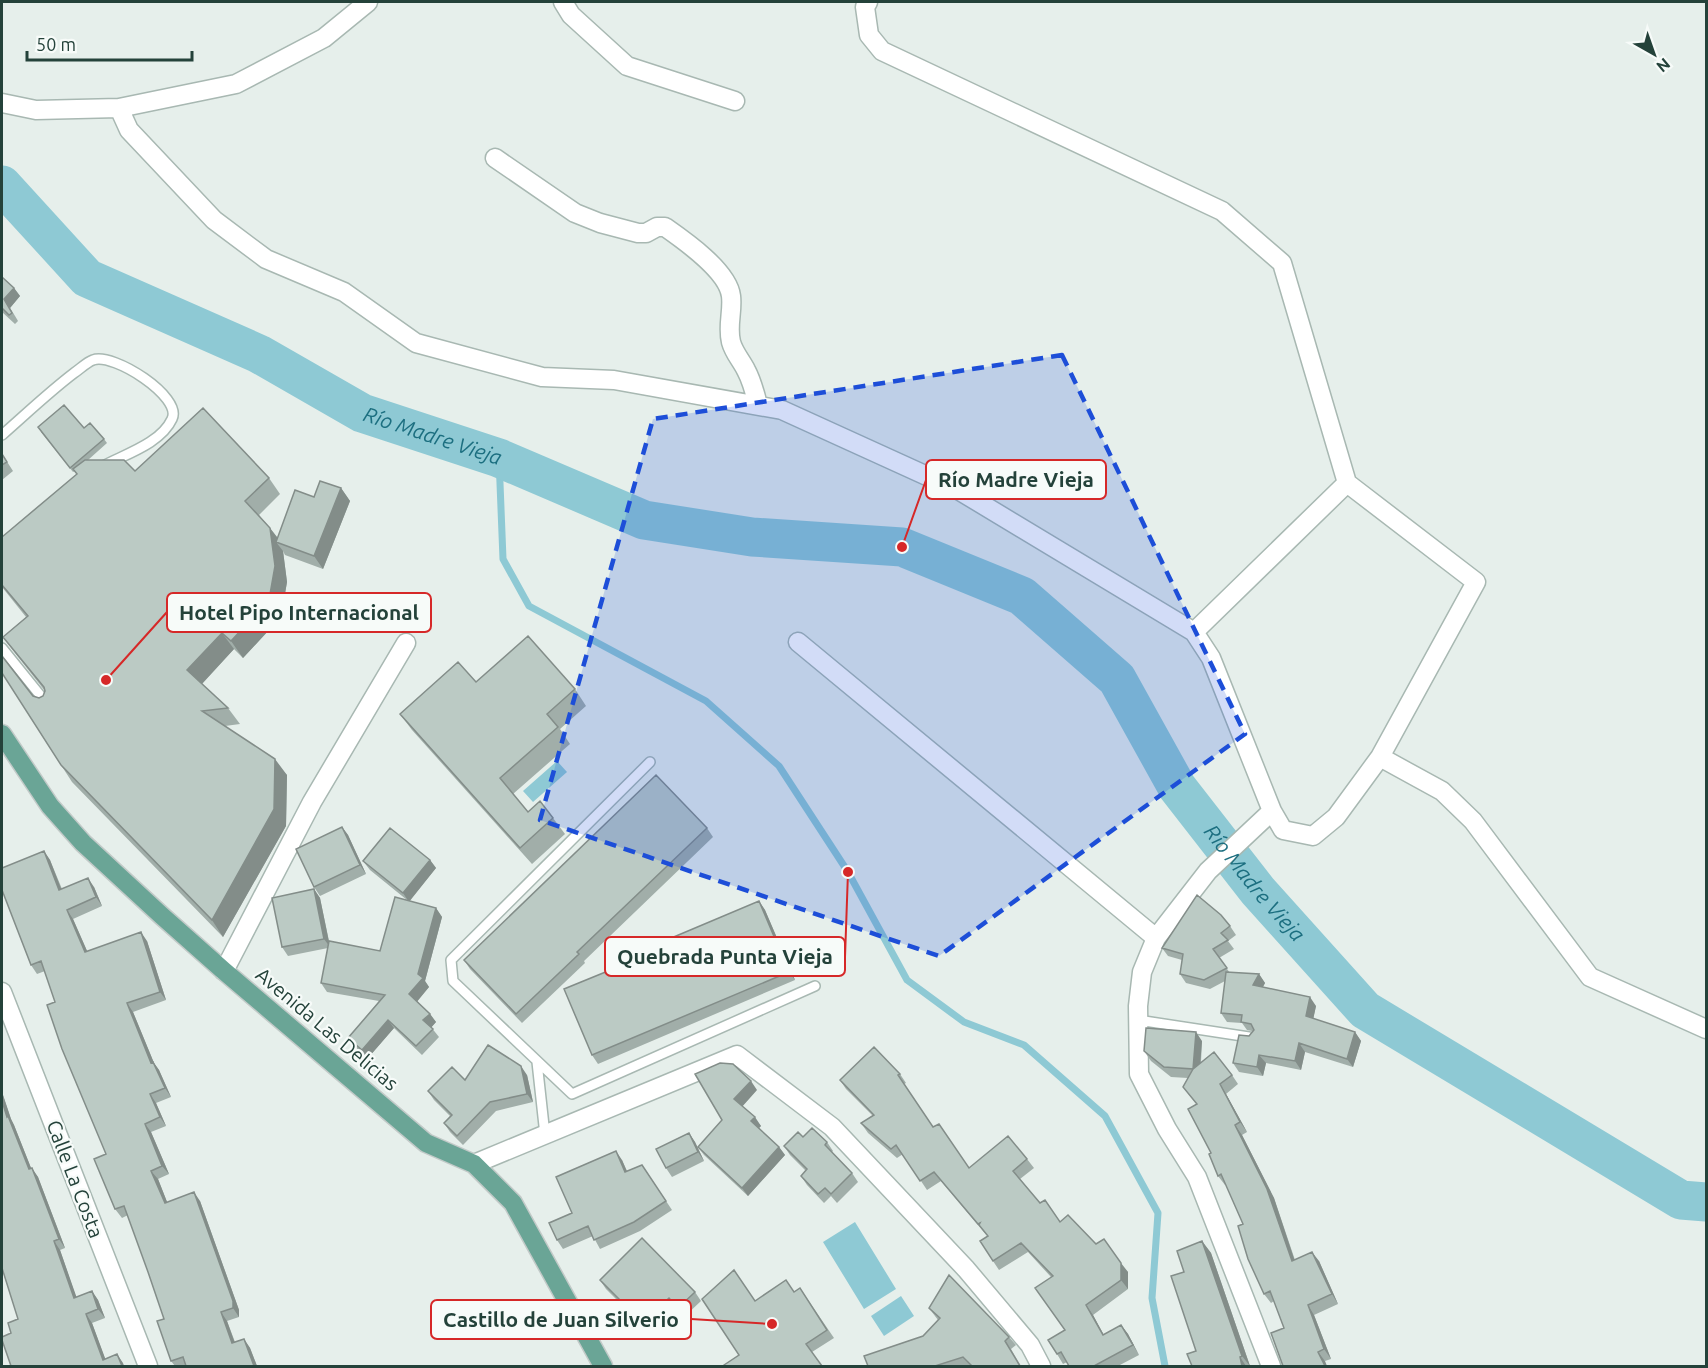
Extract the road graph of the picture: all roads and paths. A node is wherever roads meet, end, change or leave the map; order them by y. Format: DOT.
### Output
graph roads {
  1 [pos="368,2"];
  2 [pos="563,2"];
  3 [pos="868,2"];
  4 [pos="735,101"];
  5 [pos="2,103"];
  6 [pos="120,108"];
  7 [pos="495,158"];
  8 [pos="758,405"];
  9 [pos="2,435"];
  10 [pos="100,467"];
  11 [pos="1347,483"];
  12 [pos="1194,632"];
  13 [pos="798,642"];
  14 [pos="406,643"];
  15 [pos="2,648"];
  16 [pos="50,708"];
  17 [pos="2,734"];
  18 [pos="1380,756"];
  19 [pos="650,762"];
  20 [pos="1272,811"];
  21 [pos="1156,938"];
  22 [pos="224,971"];
  23 [pos="815,986"];
  24 [pos="2,992"];
  25 [pos="1138,1020"];
  26 [pos="1707,1029"];
  27 [pos="1253,1038"];
  28 [pos="537,1062"];
  29 [pos="545,1135"];
  30 [pos="474,1164"];
  31 [pos="148,1366"];
  32 [pos="603,1366"];
  33 [pos="1041,1366"];
  34 [pos="1271,1366"];
  1 -- 6 [label="street"];
  2 -- 4 [label="street"];
  3 -- 11 [label="street"];
  5 -- 6 [label="street"];
  6 -- 8 [label="street"];
  7 -- 8 [label="street"];
  8 -- 12 [label="street"];
  9 -- 10 [label="lane"];
  11 -- 12 [label="street"];
  11 -- 18 [label="street"];
  12 -- 20 [label="street"];
  13 -- 21 [label="street"];
  14 -- 22 [label="street"];
  15 -- 16 [label="lane"];
  17 -- 22 [label="main road, Avenida Las Delicias"];
  18 -- 20 [label="street"];
  18 -- 26 [label="street"];
  19 -- 28 [label="lane"];
  20 -- 21 [label="street"];
  21 -- 25 [label="street"];
  22 -- 30 [label="main road, Avenida Las Delicias"];
  23 -- 28 [label="lane"];
  24 -- 31 [label="street, Calle La Costa"];
  25 -- 27 [label="lane"];
  25 -- 34 [label="street"];
  28 -- 29 [label="lane"];
  29 -- 30 [label="street"];
  29 -- 33 [label="street"];
  30 -- 32 [label="main road, Avenida Las Delicias"];
}
